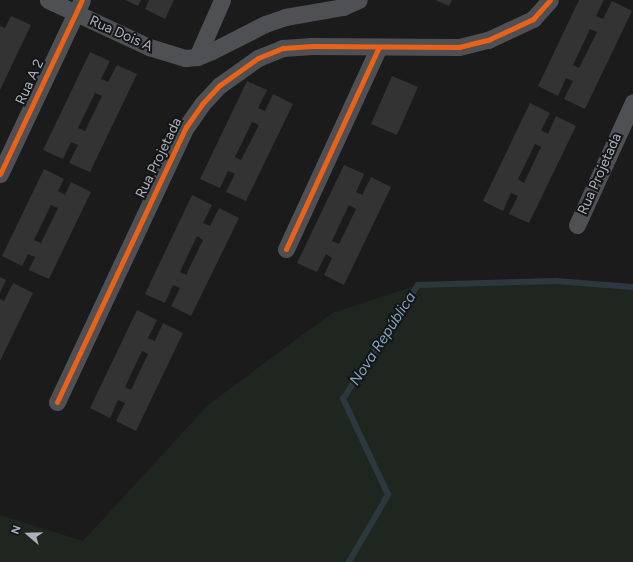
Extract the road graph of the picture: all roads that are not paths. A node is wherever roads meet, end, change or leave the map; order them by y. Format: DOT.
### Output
graph roads {
  1 [pos="48,0"];
  2 [pos="222,0"];
  3 [pos="359,0"];
  4 [pos="550,0"];
  5 [pos="78,7"];
  6 [pos="379,47"];
  7 [pos="198,57"];
  8 [pos="633,102"];
  9 [pos="0,174"];
  10 [pos="578,224"];
  11 [pos="286,249"];
  12 [pos="57,402"];
  1 -- 5 [label="street, Rua Dois A"];
  2 -- 7 [label="street"];
  3 -- 7 [label="street"];
  4 -- 6 [label="street, Rua Projetada"];
  5 -- 7 [label="street, Rua Dois A"];
  5 -- 9 [label="street, Rua A 2"];
  6 -- 11 [label="street"];
  6 -- 12 [label="street, Rua Projetada"];
  8 -- 10 [label="street, Rua Projetada"];
}
